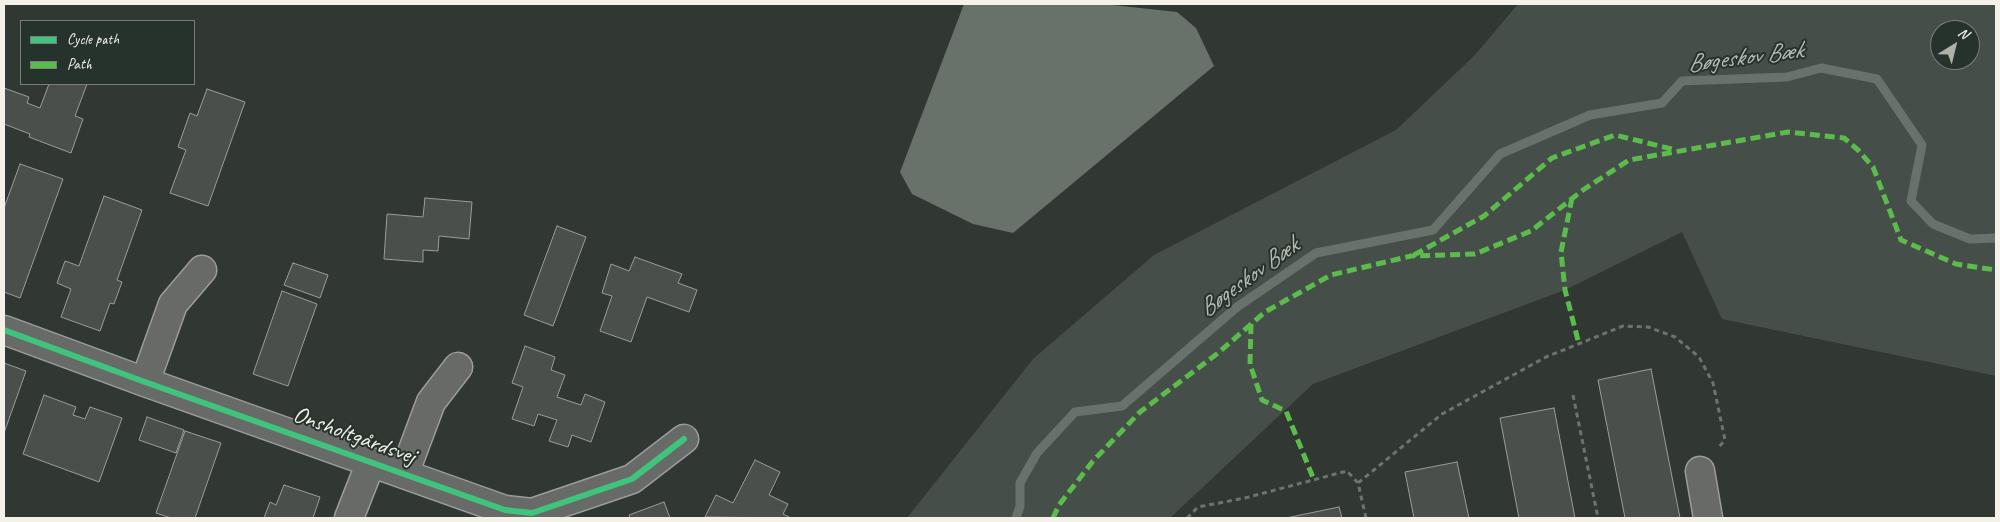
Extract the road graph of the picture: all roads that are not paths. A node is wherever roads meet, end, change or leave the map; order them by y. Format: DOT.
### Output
graph roads {
  1 [pos="202,270"];
  2 [pos="4,330"];
  3 [pos="458,368"];
  4 [pos="145,382"];
  5 [pos="684,439"];
  6 [pos="371,462"];
  7 [pos="1700,471"];
  8 [pos="404,474"];
  9 [pos="350,518"];
  10 [pos="1708,518"];
  1 -- 4 [label="street"];
  2 -- 4 [label="street, Onsholtgårdsvej"];
  3 -- 8 [label="street, Onsholtgårdsvej"];
  4 -- 6 [label="street, Onsholtgårdsvej"];
  5 -- 8 [label="street, Onsholtgårdsvej"];
  6 -- 8 [label="street, Onsholtgårdsvej"];
  6 -- 9 [label="street, Onsholtgårdsvej"];
  7 -- 10 [label="street"];
}
